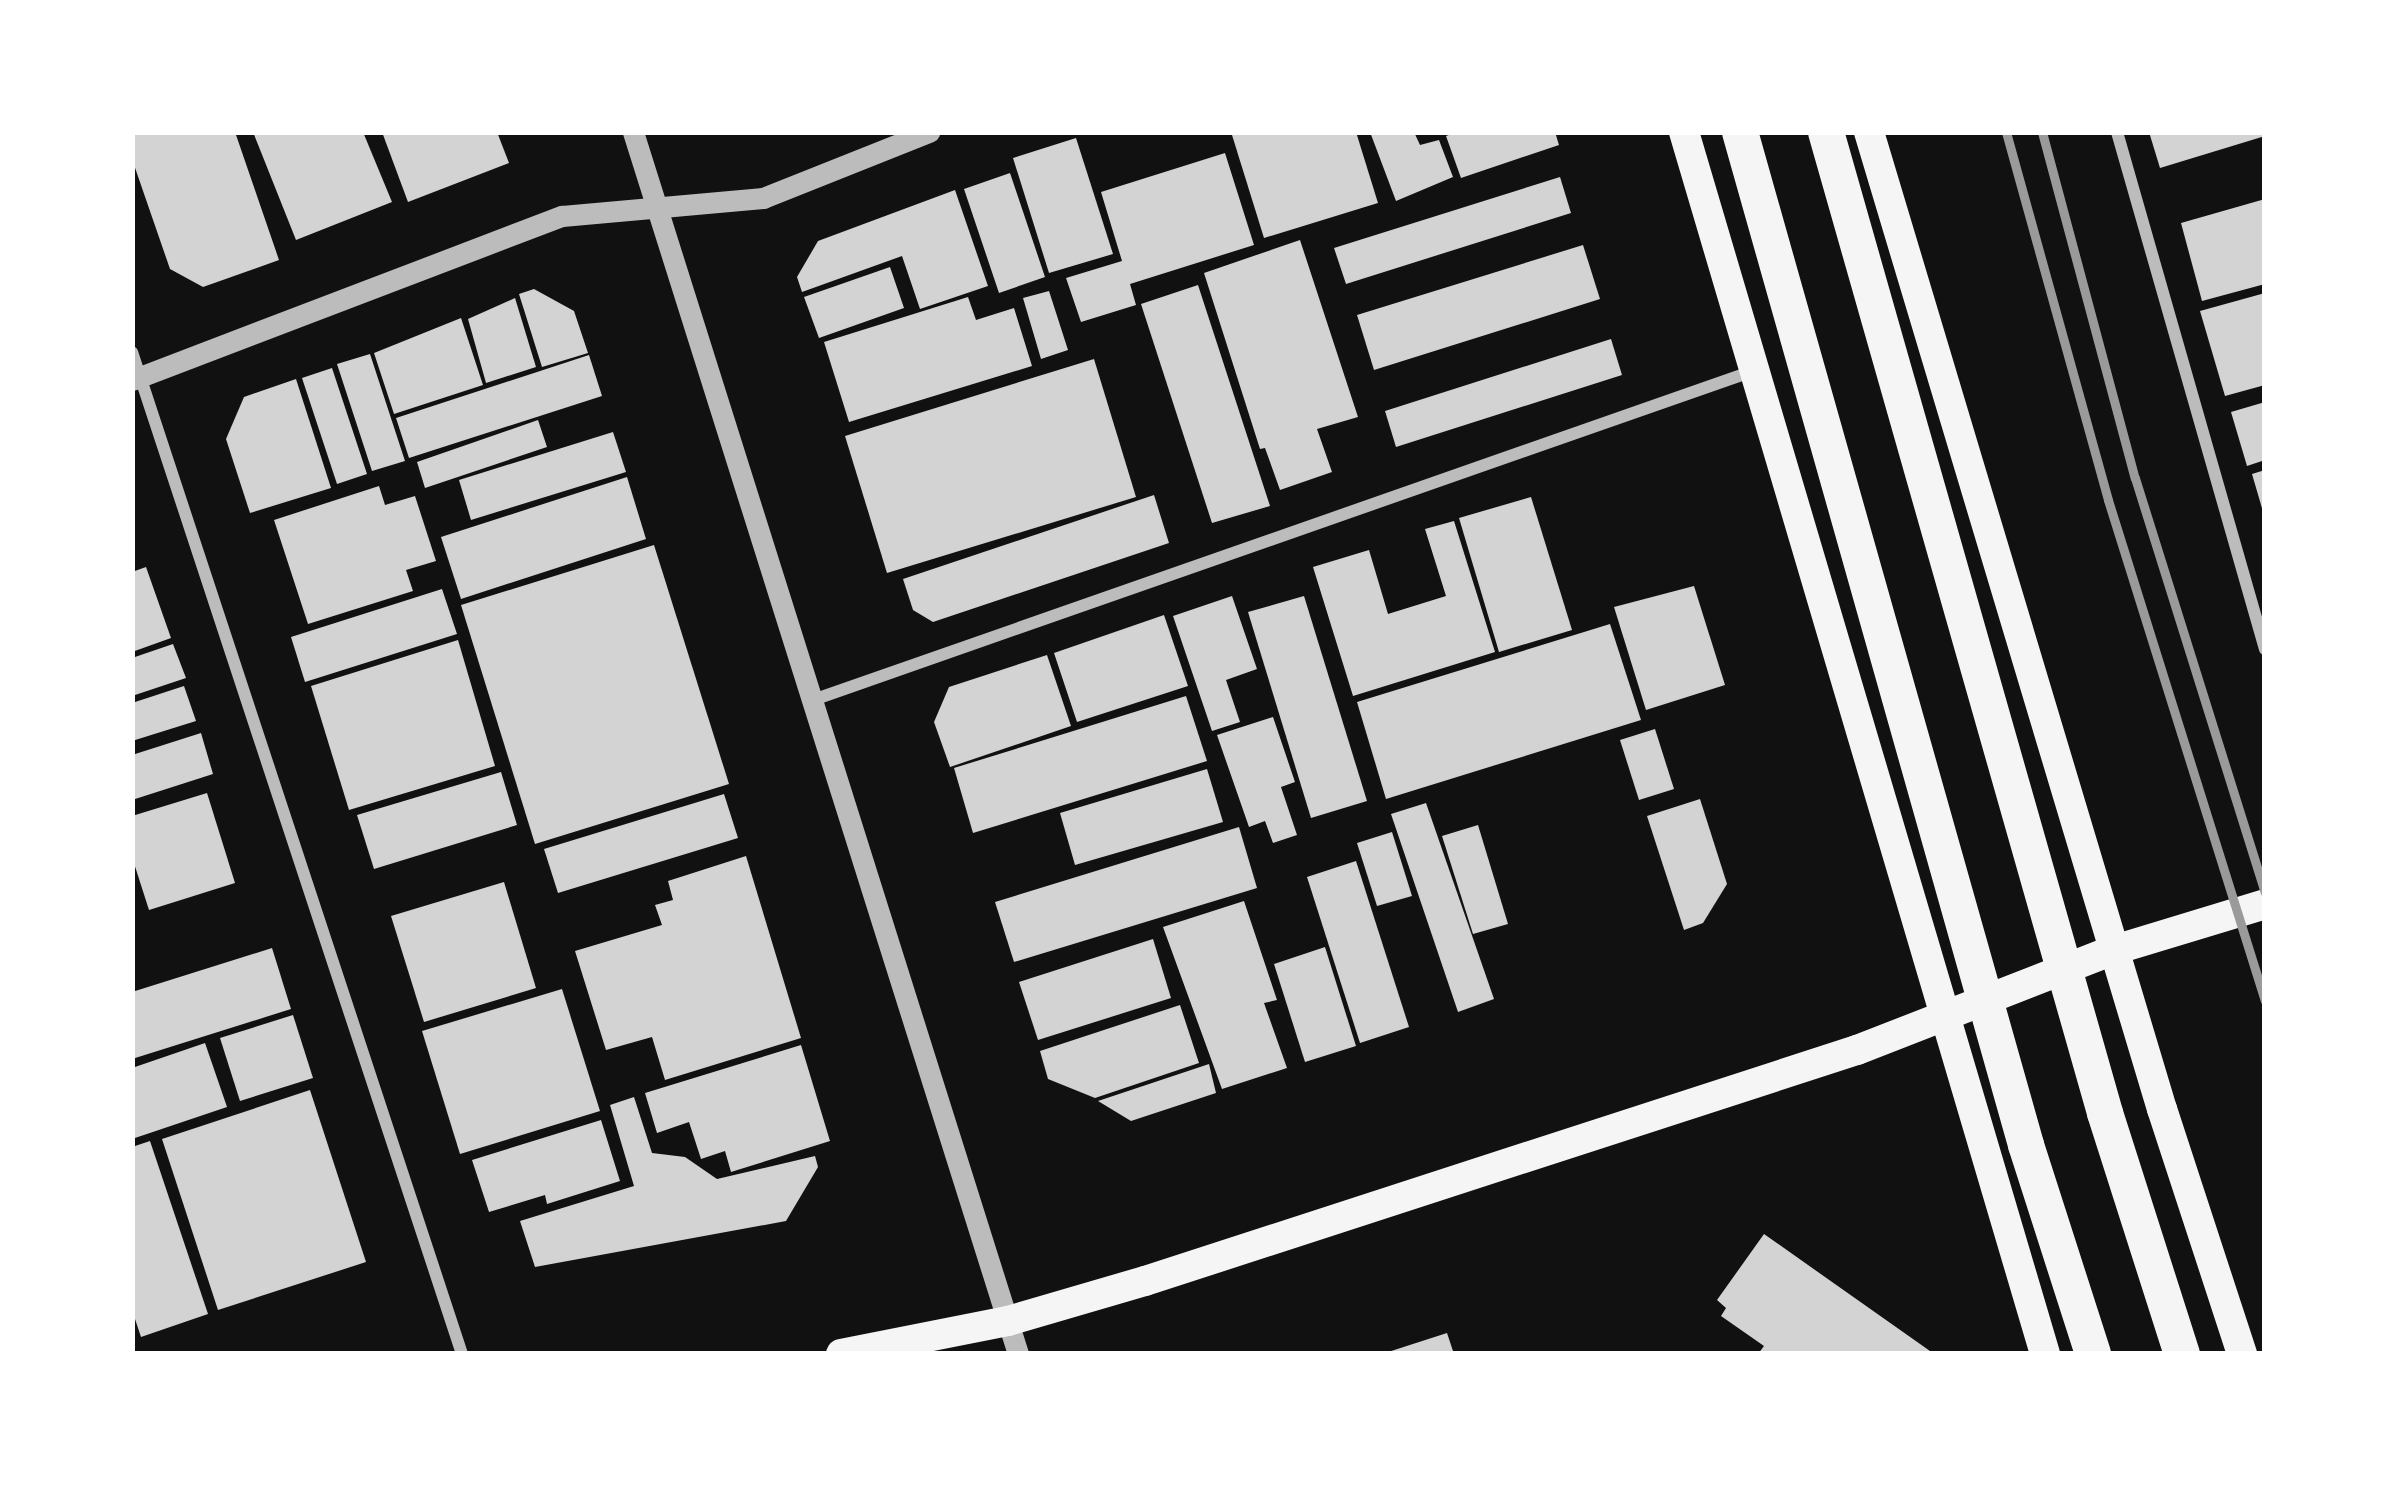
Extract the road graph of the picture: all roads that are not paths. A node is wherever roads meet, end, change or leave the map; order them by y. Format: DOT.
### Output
graph roads {
  1 [pos="633,132"];
  2 [pos="929,132"];
  3 [pos="1684,132"];
  4 [pos="1740,132"];
  5 [pos="1826,132"];
  6 [pos="1869,132"];
  7 [pos="2117,132"];
  8 [pos="656,207"];
  9 [pos="132,352"];
  10 [pos="1757,369"];
  11 [pos="136,378"];
  12 [pos="2265,649"];
  13 [pos="813,700"];
  14 [pos="2265,904"];
  15 [pos="2114,950"];
  16 [pos="1945,1018"];
  17 [pos="1008,1322"];
  18 [pos="462,1354"];
  19 [pos="841,1354"];
  20 [pos="1018,1354"];
  21 [pos="2044,1354"];
  22 [pos="2093,1354"];
  23 [pos="2182,1354"];
  24 [pos="2242,1354"];
  1 -- 8 [label="street"];
  2 -- 8 [label="street"];
  3 -- 10 [label="main road"];
  4 -- 22 [label="highway"];
  5 -- 23 [label="highway"];
  6 -- 15 [label="main road"];
  7 -- 12 [label="street"];
  8 -- 11 [label="street"];
  8 -- 13 [label="street"];
  9 -- 11 [label="street"];
  10 -- 13 [label="street"];
  10 -- 16 [label="main road"];
  11 -- 18 [label="street"];
  13 -- 17 [label="street"];
  14 -- 15 [label="main road"];
  15 -- 16 [label="main road"];
  15 -- 24 [label="main road"];
  16 -- 17 [label="main road"];
  16 -- 21 [label="main road"];
  17 -- 19 [label="main road"];
  17 -- 20 [label="street"];
}
